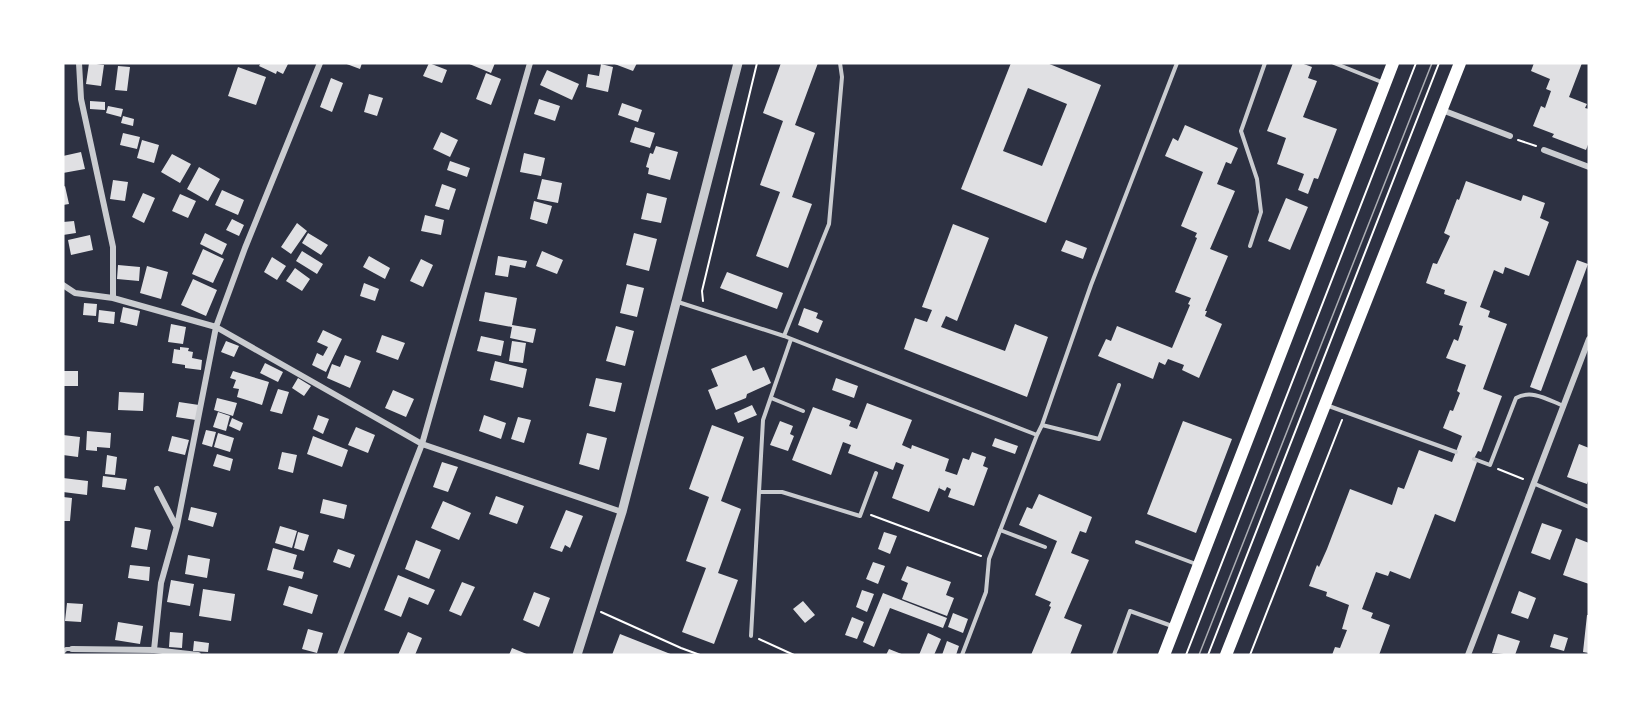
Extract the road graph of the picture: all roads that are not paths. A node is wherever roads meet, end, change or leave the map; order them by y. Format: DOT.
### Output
graph roads {
  1 [pos="79,63"];
  2 [pos="320,63"];
  3 [pos="530,63"];
  4 [pos="738,63"];
  5 [pos="840,63"];
  6 [pos="1177,63"];
  7 [pos="1265,63"];
  8 [pos="1334,63"];
  9 [pos="1351,63"];
  10 [pos="1393,63"];
  11 [pos="1461,63"];
  12 [pos="1348,69"];
  13 [pos="1385,83"];
  14 [pos="1442,110"];
  15 [pos="1510,136"];
  16 [pos="1544,150"];
  17 [pos="1589,167"];
  18 [pos="1250,246"];
  19 [pos="63,285"];
  20 [pos="113,298"];
  21 [pos="678,302"];
  22 [pos="216,327"];
  23 [pos="784,336"];
  24 [pos="791,339"];
  25 [pos="1589,339"];
  26 [pos="1119,385"];
  27 [pos="771,398"];
  28 [pos="1325,404"];
  29 [pos="1564,406"];
  30 [pos="803,411"];
  31 [pos="1042,425"];
  32 [pos="1037,435"];
  33 [pos="422,444"];
  34 [pos="1456,452"];
  35 [pos="1474,459"];
  36 [pos="876,473"];
  37 [pos="1535,484"];
  38 [pos="157,489"];
  39 [pos="759,492"];
  40 [pos="1589,507"];
  41 [pos="622,512"];
  42 [pos="177,526"];
  43 [pos="1000,530"];
  44 [pos="1137,542"];
  45 [pos="1045,547"];
  46 [pos="1199,566"];
  47 [pos="1175,627"];
  48 [pos="751,636"];
  49 [pos="72,649"];
  50 [pos="154,650"];
  51 [pos="63,652"];
  52 [pos="198,655"];
  53 [pos="340,655"];
  54 [pos="577,655"];
  55 [pos="962,655"];
  56 [pos="1114,655"];
  57 [pos="1164,655"];
  58 [pos="1226,655"];
  59 [pos="1468,655"];
  1 -- 20 [label="street"];
  2 -- 22 [label="street"];
  3 -- 33 [label="street"];
  4 -- 21 [label="street"];
  5 -- 23 [label="lane"];
  6 -- 31 [label="lane"];
  7 -- 18 [label="lane"];
  8 -- 12 [label="lane"];
  9 -- 12 [label="lane"];
  10 -- 13 [label="main road"];
  11 -- 14 [label="main road"];
  12 -- 13 [label="lane"];
  13 -- 46 [label="main road"];
  14 -- 15 [label="street"];
  14 -- 28 [label="main road"];
  16 -- 17 [label="street"];
  19 -- 20 [label="street"];
  20 -- 22 [label="street"];
  21 -- 23 [label="lane"];
  21 -- 41 [label="street"];
  22 -- 33 [label="street"];
  22 -- 42 [label="street"];
  23 -- 24 [label="lane"];
  24 -- 27 [label="lane"];
  24 -- 32 [label="lane"];
  25 -- 29 [label="street"];
  26 -- 31 [label="lane"];
  27 -- 30 [label="lane"];
  27 -- 39 [label="lane"];
  28 -- 34 [label="lane"];
  28 -- 58 [label="main road"];
  29 -- 35 [label="lane"];
  29 -- 37 [label="street"];
  31 -- 32 [label="lane"];
  32 -- 43 [label="lane"];
  33 -- 41 [label="street"];
  33 -- 53 [label="street"];
  36 -- 39 [label="lane"];
  37 -- 40 [label="lane"];
  37 -- 59 [label="street"];
  38 -- 42 [label="street"];
  39 -- 48 [label="lane"];
  41 -- 54 [label="street"];
  42 -- 50 [label="street"];
  43 -- 45 [label="lane"];
  43 -- 55 [label="lane"];
  44 -- 46 [label="lane"];
  46 -- 47 [label="main road"];
  47 -- 56 [label="lane"];
  47 -- 57 [label="main road"];
  49 -- 50 [label="street"];
  49 -- 51 [label="lane"];
  50 -- 52 [label="street"];
}
